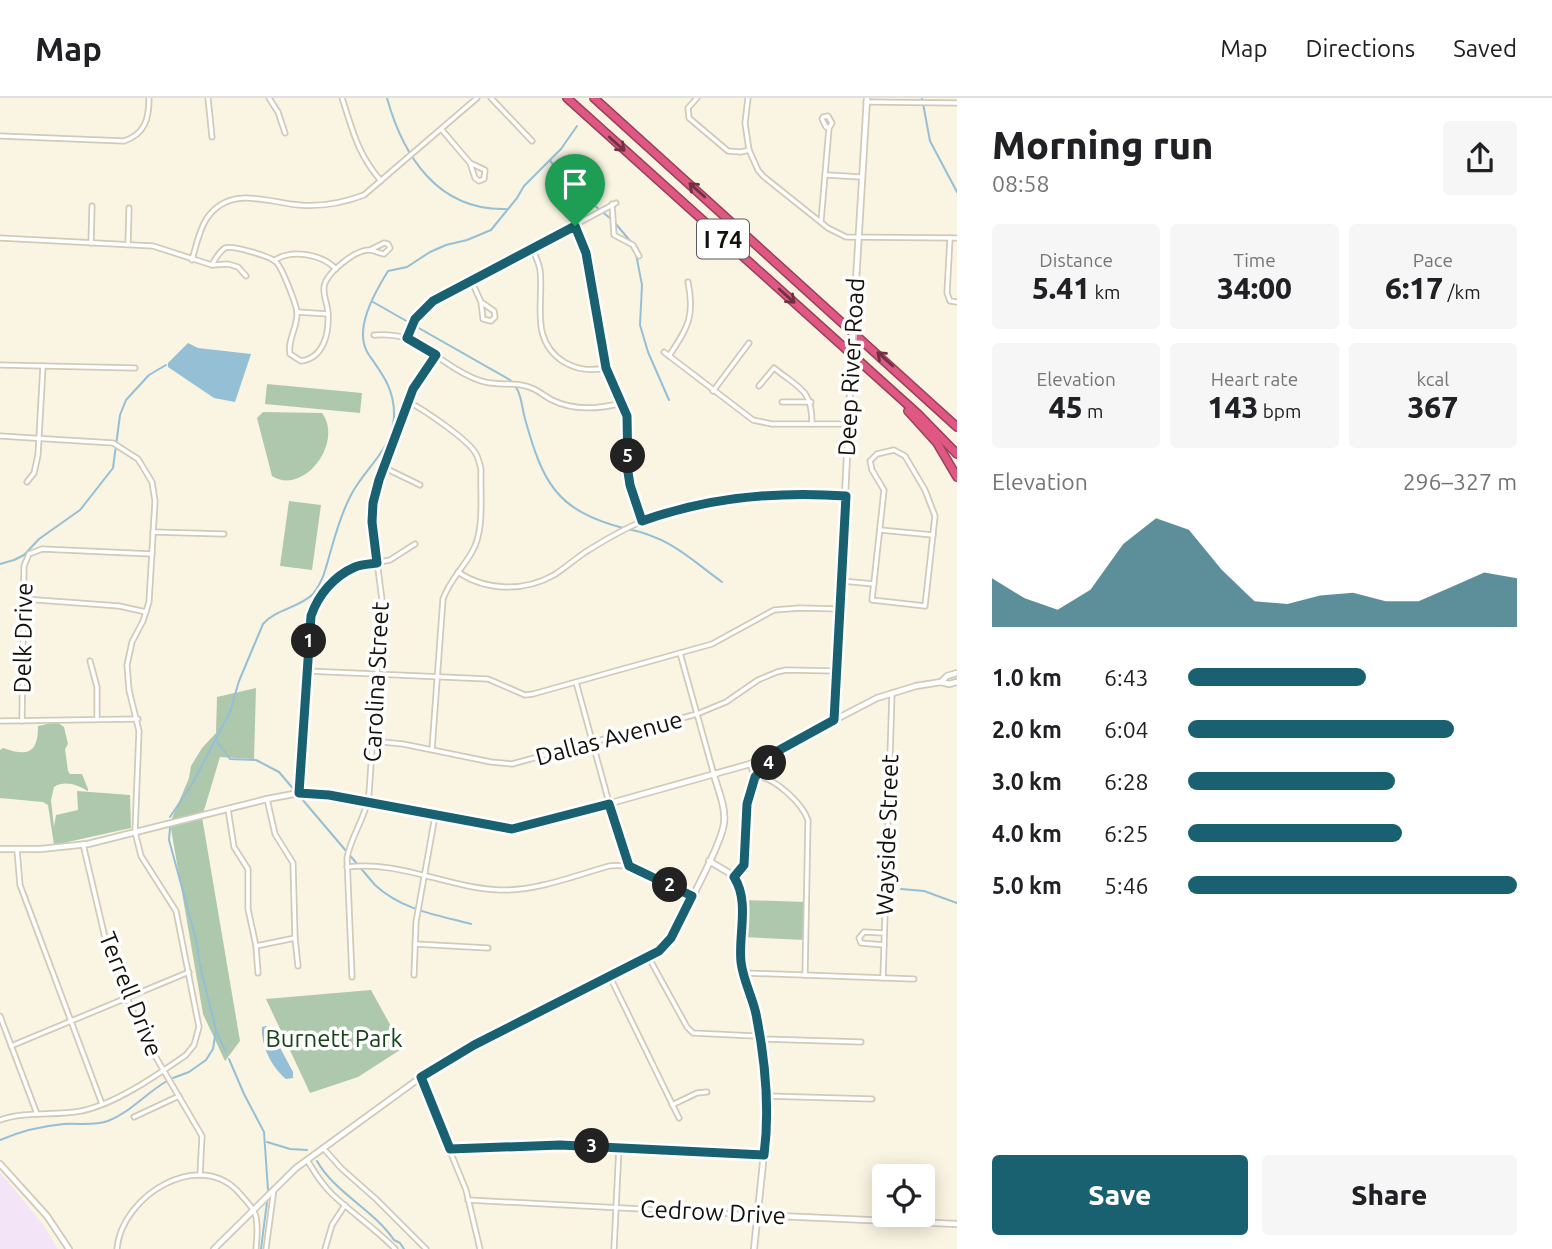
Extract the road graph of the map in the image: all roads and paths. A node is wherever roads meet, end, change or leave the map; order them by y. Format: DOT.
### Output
graph roads {
  1 [pos="149,98"];
  2 [pos="208,98"];
  3 [pos="269,98"];
  4 [pos="342,98"];
  5 [pos="477,98"];
  6 [pos="491,98"];
  7 [pos="567,98"];
  8 [pos="594,98"];
  9 [pos="697,98"];
  10 [pos="748,98"];
  11 [pos="867,100"];
  12 [pos="957,103"];
  13 [pos="829,128"];
  14 [pos="442,130"];
  15 [pos="285,133"];
  16 [pos="0,136"];
  17 [pos="212,137"];
  18 [pos="533,141"];
  19 [pos="749,150"];
  20 [pos="470,163"];
  21 [pos="827,175"];
  22 [pos="861,177"];
  23 [pos="381,181"];
  24 [pos="92,206"];
  25 [pos="129,208"];
  26 [pos="821,220"];
  27 [pos="575,226"];
  28 [pos="0,238"];
  29 [pos="957,238"];
  30 [pos="858,239"];
  31 [pos="950,239"];
  32 [pos="91,243"];
  33 [pos="128,244"];
  34 [pos="533,249"];
  35 [pos="370,250"];
  36 [pos="639,256"];
  37 [pos="192,260"];
  38 [pos="275,260"];
  39 [pos="212,265"];
  40 [pos="336,269"];
  41 [pos="246,276"];
  42 [pos="471,280"];
  43 [pos="688,282"];
  44 [pos="481,302"];
  45 [pos="957,302"];
  46 [pos="297,312"];
  47 [pos="328,314"];
  48 [pos="374,335"];
  49 [pos="407,338"];
  50 [pos="749,343"];
  51 [pos="664,352"];
  52 [pos="436,355"];
  53 [pos="669,356"];
  54 [pos="0,365"];
  55 [pos="43,366"];
  56 [pos="135,368"];
  57 [pos="606,368"];
  58 [pos="880,379"];
  59 [pos="759,386"];
  60 [pos="713,391"];
  61 [pos="931,401"];
  62 [pos="409,402"];
  63 [pos="782,402"];
  64 [pos="811,402"];
  65 [pos="622,403"];
  66 [pos="957,421"];
  67 [pos="812,424"];
  68 [pos="848,424"];
  69 [pos="957,427"];
  70 [pos="0,436"];
  71 [pos="38,438"];
  72 [pos="957,454"];
  73 [pos="385,468"];
  74 [pos="957,477"];
  75 [pos="27,482"];
  76 [pos="420,485"];
  77 [pos="846,496"];
  78 [pos="642,521"];
  79 [pos="880,530"];
  80 [pos="153,532"];
  81 [pos="224,534"];
  82 [pos="933,535"];
  83 [pos="415,544"];
  84 [pos="153,554"];
  85 [pos="377,563"];
  86 [pos="458,572"];
  87 [pos="842,581"];
  88 [pos="874,584"];
  89 [pos="24,599"];
  90 [pos="840,609"];
  91 [pos="146,612"];
  92 [pos="680,653"];
  93 [pos="90,661"];
  94 [pos="307,671"];
  95 [pos="836,671"];
  96 [pos="957,673"];
  97 [pos="377,674"];
  98 [pos="438,677"];
  99 [pos="576,682"];
  100 [pos="941,682"];
  101 [pos="957,682"];
  102 [pos="892,692"];
  103 [pos="697,715"];
  104 [pos="97,719"];
  105 [pos="138,720"];
  106 [pos="834,720"];
  107 [pos="0,721"];
  108 [pos="22,721"];
  109 [pos="372,741"];
  110 [pos="593,743"];
  111 [pos="432,749"];
  112 [pos="774,753"];
  113 [pos="750,764"];
  114 [pos="765,768"];
  115 [pos="714,775"];
  116 [pos="756,777"];
  117 [pos="766,778"];
  118 [pos="299,793"];
  119 [pos="268,799"];
  120 [pos="368,802"];
  121 [pos="609,804"];
  122 [pos="228,809"];
  123 [pos="435,816"];
  124 [pos="135,832"];
  125 [pos="83,844"];
  126 [pos="0,849"];
  127 [pos="17,850"];
  128 [pos="709,861"];
  129 [pos="629,866"];
  130 [pos="347,867"];
  131 [pos="424,876"];
  132 [pos="734,877"];
  133 [pos="692,896"];
  134 [pos="884,933"];
  135 [pos="295,938"];
  136 [pos="415,944"];
  137 [pos="884,945"];
  138 [pos="257,946"];
  139 [pos="488,948"];
  140 [pos="649,958"];
  141 [pos="298,965"];
  142 [pos="189,972"];
  143 [pos="258,973"];
  144 [pos="743,973"];
  145 [pos="414,975"];
  146 [pos="805,975"];
  147 [pos="352,976"];
  148 [pos="610,977"];
  149 [pos="883,978"];
  150 [pos="914,979"];
  151 [pos="127,997"];
  152 [pos="0,1017"];
  153 [pos="70,1022"];
  154 [pos="759,1037"];
  155 [pos="861,1042"];
  156 [pos="11,1046"];
  157 [pos="163,1070"];
  158 [pos="421,1077"];
  159 [pos="707,1092"];
  160 [pos="179,1096"];
  161 [pos="765,1096"];
  162 [pos="872,1099"];
  163 [pos="102,1104"];
  164 [pos="672,1105"];
  165 [pos="37,1115"];
  166 [pos="134,1117"];
  167 [pos="679,1118"];
  168 [pos="0,1120"];
  169 [pos="619,1147"];
  170 [pos="323,1148"];
  171 [pos="450,1149"];
  172 [pos="764,1155"];
  173 [pos="307,1160"];
  174 [pos="0,1164"];
  175 [pos="200,1175"];
  176 [pos="274,1189"];
  177 [pos="468,1200"];
  178 [pos="345,1205"];
  179 [pos="616,1207"];
  180 [pos="254,1210"];
  181 [pos="757,1215"];
  182 [pos="957,1224"];
  183 [pos="69,1249"];
  184 [pos="117,1249"];
  185 [pos="214,1249"];
  186 [pos="256,1249"];
  187 [pos="266,1249"];
  188 [pos="325,1249"];
  189 [pos="395,1249"];
  190 [pos="426,1249"];
  191 [pos="480,1249"];
  192 [pos="614,1249"];
  193 [pos="754,1249"];
  1 -- 16 [label="street"];
  2 -- 17 [label="street"];
  3 -- 15 [label="street"];
  4 -- 23 [label="street"];
  5 -- 14 [label="street"];
  6 -- 18 [label="street"];
  7 -- 58 [label="highway, I 74, one-way"];
  61 -- 8 [label="highway, I 74, one-way"];
  9 -- 19 [label="street"];
  10 -- 19 [label="street"];
  11 -- 12 [label="street"];
  11 -- 22 [label="street, Deep River Road"];
  13 -- 21 [label="street"];
  14 -- 20 [label="street"];
  14 -- 23 [label="street"];
  19 -- 26 [label="street"];
  20 -- 20 [label="street"];
  21 -- 22 [label="street"];
  21 -- 26 [label="street"];
  22 -- 30 [label="street, Deep River Road"];
  23 -- 37 [label="street"];
  24 -- 32 [label="street"];
  25 -- 33 [label="street"];
  26 -- 30 [label="street"];
  27 -- 34 [label="street"];
  27 -- 36 [label="street"];
  27 -- 57 [label="street"];
  28 -- 32 [label="street"];
  29 -- 31 [label="street"];
  30 -- 31 [label="street"];
  30 -- 68 [label="street, Deep River Road, bridge"];
  31 -- 45 [label="street"];
  32 -- 33 [label="street"];
  33 -- 37 [label="street"];
  34 -- 42 [label="street"];
  34 -- 57 [label="street"];
  35 -- 35 [label="street"];
  35 -- 40 [label="street"];
  37 -- 39 [label="street"];
  38 -- 39 [label="street"];
  38 -- 40 [label="street"];
  38 -- 46 [label="street"];
  39 -- 41 [label="street"];
  40 -- 47 [label="street"];
  42 -- 44 [label="street"];
  42 -- 49 [label="street"];
  43 -- 53 [label="street"];
  44 -- 44 [label="street"];
  46 -- 47 [label="street"];
  46 -- 47 [label="street"];
  48 -- 49 [label="street"];
  49 -- 52 [label="street"];
  50 -- 60 [label="street"];
  51 -- 53 [label="street"];
  52 -- 62 [label="street, Carolina Street"];
  52 -- 65 [label="street"];
  53 -- 60 [label="street"];
  54 -- 55 [label="street"];
  55 -- 56 [label="street"];
  55 -- 71 [label="street"];
  57 -- 65 [label="street"];
  58 -- 72 [label="highway, I 74"];
  58 -- 74 [label="highway"];
  59 -- 64 [label="street"];
  60 -- 67 [label="street"];
  61 -- 66 [label="highway"];
  61 -- 69 [label="highway, I 74"];
  62 -- 73 [label="street, Carolina Street"];
  62 -- 86 [label="street"];
  63 -- 64 [label="street"];
  64 -- 67 [label="street"];
  65 -- 78 [label="street"];
  67 -- 68 [label="street"];
  68 -- 77 [label="street, Deep River Road"];
  70 -- 71 [label="street"];
  71 -- 75 [label="street"];
  71 -- 80 [label="street"];
  73 -- 76 [label="street"];
  73 -- 85 [label="street, Carolina Street"];
  77 -- 78 [label="street"];
  77 -- 87 [label="street, Deep River Road"];
  78 -- 86 [label="street"];
  79 -- 82 [label="street"];
  79 -- 82 [label="street"];
  79 -- 88 [label="street"];
  80 -- 81 [label="street"];
  80 -- 84 [label="street"];
  82 -- 88 [label="street"];
  83 -- 85 [label="street"];
  84 -- 89 [label="street, Delk Drive"];
  84 -- 91 [label="street"];
  85 -- 94 [label="street"];
  85 -- 97 [label="street, Carolina Street"];
  86 -- 98 [label="street"];
  87 -- 88 [label="street"];
  87 -- 90 [label="street, Deep River Road"];
  89 -- 91 [label="street"];
  89 -- 108 [label="street, Delk Drive"];
  90 -- 92 [label="street"];
  90 -- 95 [label="street, Deep River Road"];
  91 -- 105 [label="street"];
  92 -- 99 [label="street"];
  92 -- 103 [label="street"];
  93 -- 104 [label="street"];
  94 -- 97 [label="street"];
  94 -- 118 [label="street"];
  95 -- 103 [label="street, Dallas Avenue"];
  95 -- 106 [label="street, Deep River Road"];
  96 -- 100 [label="street"];
  97 -- 98 [label="street"];
  97 -- 109 [label="street, Carolina Street"];
  98 -- 99 [label="street"];
  98 -- 111 [label="street"];
  99 -- 110 [label="street"];
  100 -- 101 [label="street"];
  100 -- 102 [label="street"];
  102 -- 106 [label="street"];
  102 -- 134 [label="street, Wayside Street"];
  103 -- 110 [label="street, Dallas Avenue"];
  103 -- 115 [label="street"];
  104 -- 105 [label="street"];
  104 -- 108 [label="street"];
  105 -- 124 [label="street"];
  106 -- 112 [label="street"];
  107 -- 108 [label="street"];
  109 -- 111 [label="street, Dallas Avenue"];
  109 -- 120 [label="street, Carolina Street"];
  110 -- 111 [label="street, Dallas Avenue"];
  110 -- 121 [label="street"];
  112 -- 113 [label="street"];
  112 -- 114 [label="street"];
  113 -- 115 [label="street"];
  113 -- 116 [label="street"];
  114 -- 116 [label="street"];
  114 -- 117 [label="street"];
  115 -- 121 [label="street"];
  115 -- 128 [label="street"];
  116 -- 117 [label="street"];
  116 -- 132 [label="street"];
  117 -- 146 [label="street"];
  118 -- 119 [label="street"];
  118 -- 120 [label="street"];
  119 -- 122 [label="street"];
  119 -- 135 [label="street"];
  120 -- 123 [label="street"];
  120 -- 130 [label="street, Carolina Street"];
  121 -- 123 [label="street"];
  121 -- 129 [label="street"];
  122 -- 124 [label="street"];
  122 -- 138 [label="street"];
  123 -- 131 [label="street"];
  124 -- 125 [label="street"];
  124 -- 142 [label="street"];
  125 -- 127 [label="street"];
  125 -- 151 [label="street, Terrell Drive"];
  126 -- 127 [label="street"];
  127 -- 153 [label="street"];
  128 -- 132 [label="street"];
  128 -- 133 [label="street"];
  129 -- 131 [label="street"];
  129 -- 133 [label="street"];
  130 -- 131 [label="street"];
  130 -- 147 [label="street, Carolina Street"];
  131 -- 136 [label="street"];
  132 -- 144 [label="street"];
  133 -- 140 [label="street"];
  134 -- 137 [label="street, Wayside Street"];
  134 -- 137 [label="street"];
  135 -- 138 [label="street"];
  135 -- 141 [label="street"];
  136 -- 139 [label="street"];
  136 -- 145 [label="street"];
  137 -- 149 [label="street, Wayside Street"];
  138 -- 143 [label="street"];
  140 -- 148 [label="street"];
  140 -- 154 [label="street"];
  142 -- 151 [label="street"];
  142 -- 157 [label="street"];
  144 -- 146 [label="street"];
  144 -- 154 [label="street"];
  146 -- 149 [label="street"];
  148 -- 158 [label="street"];
  148 -- 164 [label="street"];
  149 -- 150 [label="street"];
  151 -- 153 [label="street"];
  151 -- 157 [label="street, Terrell Drive"];
  152 -- 156 [label="street"];
  153 -- 156 [label="street"];
  153 -- 163 [label="street"];
  154 -- 155 [label="street"];
  154 -- 161 [label="street"];
  156 -- 165 [label="street"];
  157 -- 160 [label="street, Terrell Drive"];
  157 -- 163 [label="street"];
  158 -- 170 [label="street"];
  158 -- 171 [label="street"];
  159 -- 164 [label="street"];
  160 -- 166 [label="street"];
  160 -- 175 [label="street, Terrell Drive"];
  161 -- 162 [label="street"];
  161 -- 172 [label="street"];
  163 -- 165 [label="street"];
  164 -- 167 [label="street"];
  165 -- 168 [label="street"];
  169 -- 171 [label="street"];
  169 -- 172 [label="street"];
  169 -- 179 [label="street"];
  170 -- 173 [label="street"];
  170 -- 190 [label="street"];
  171 -- 177 [label="street"];
  172 -- 181 [label="street"];
  173 -- 176 [label="street"];
  173 -- 178 [label="street"];
  174 -- 183 [label="street"];
  175 -- 180 [label="street"];
  175 -- 184 [label="street"];
  176 -- 180 [label="street"];
  176 -- 187 [label="street"];
  177 -- 179 [label="street, Cedrow Drive"];
  177 -- 191 [label="street"];
  178 -- 188 [label="street"];
  178 -- 189 [label="street"];
  179 -- 181 [label="street, Cedrow Drive"];
  179 -- 192 [label="street"];
  180 -- 185 [label="street"];
  180 -- 186 [label="street"];
  181 -- 182 [label="street, Cedrow Drive"];
  181 -- 193 [label="street"];
}
